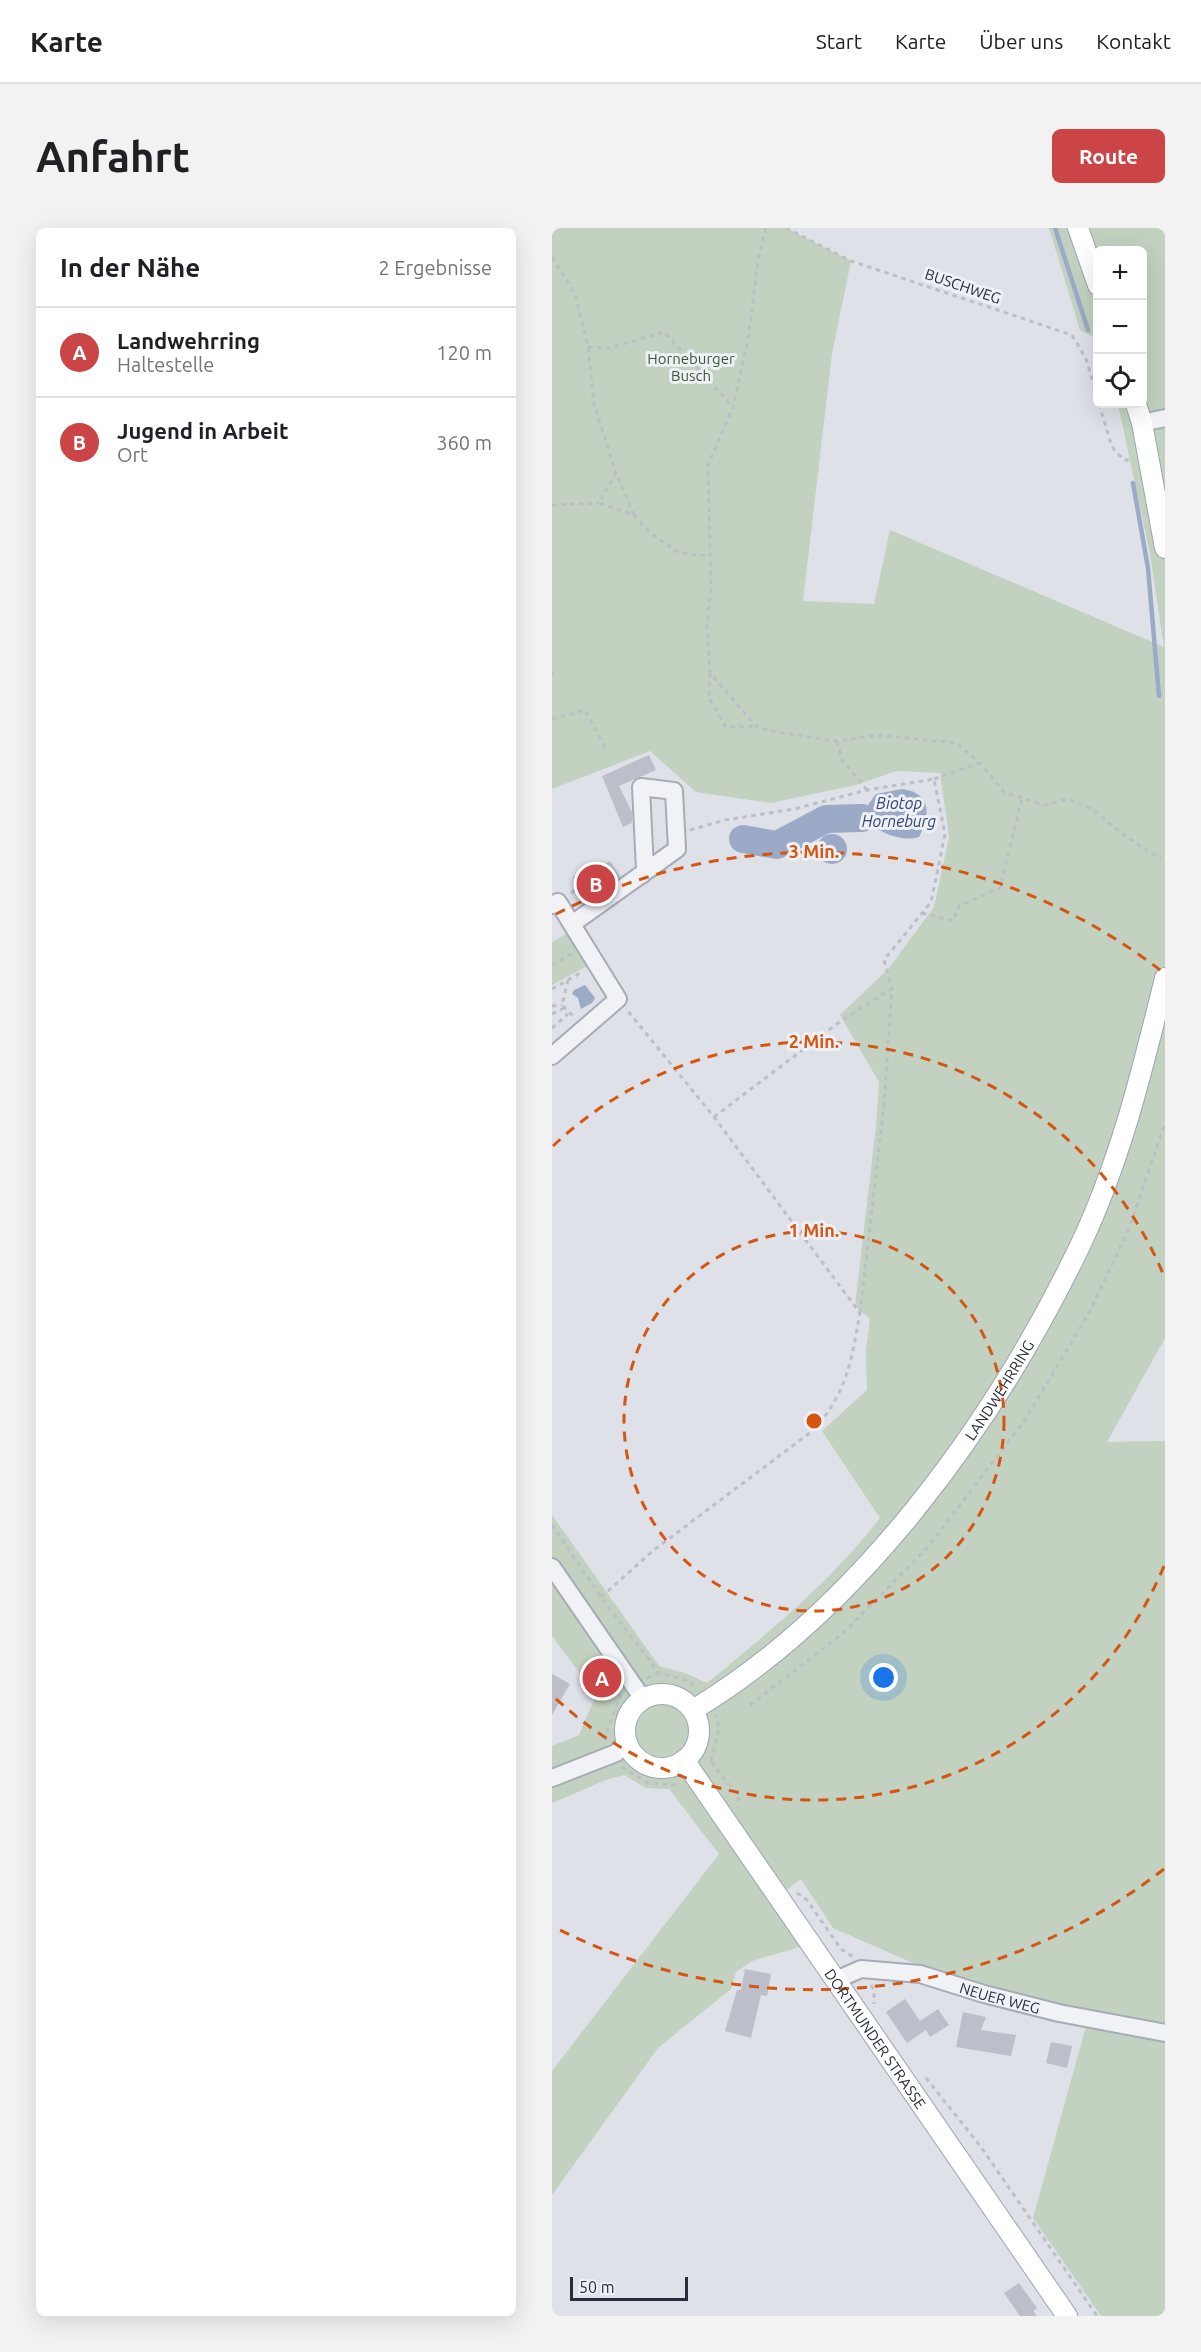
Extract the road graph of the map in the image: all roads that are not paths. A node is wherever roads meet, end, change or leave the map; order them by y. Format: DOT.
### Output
graph roads {
  1 [pos="1078,228"];
  2 [pos="1093,271"];
  3 [pos="1137,408"];
  4 [pos="1165,418"];
  5 [pos="1142,423"];
  6 [pos="1165,548"];
  7 [pos="642,875"];
  8 [pos="552,905"];
  9 [pos="572,924"];
  10 [pos="1165,978"];
  11 [pos="552,1056"];
  12 [pos="552,1567"];
  13 [pos="643,1699"];
  14 [pos="693,1710"];
  15 [pos="627,1743"];
  16 [pos="684,1760"];
  17 [pos="552,1778"];
  18 [pos="836,1980"];
  19 [pos="1165,2033"];
  20 [pos="1067,2316"];
  1 -- 2 [label="main road"];
  3 -- 5 [label="main road"];
  4 -- 5 [label="street"];
  5 -- 6 [label="main road"];
  7 -- 7 [label="street"];
  7 -- 9 [label="street"];
  8 -- 9 [label="street"];
  9 -- 11 [label="street"];
  10 -- 14 [label="main road, LANDWEHRRING"];
  12 -- 13 [label="street"];
  13 -- 14 [label="main road"];
  13 -- 15 [label="main road"];
  14 -- 16 [label="main road"];
  15 -- 16 [label="main road"];
  15 -- 17 [label="street"];
  16 -- 18 [label="main road, DORTMUNDER STRASSE"];
  18 -- 19 [label="street, NEUER WEG"];
  18 -- 20 [label="main road, DORTMUNDER STRASSE"];
}
